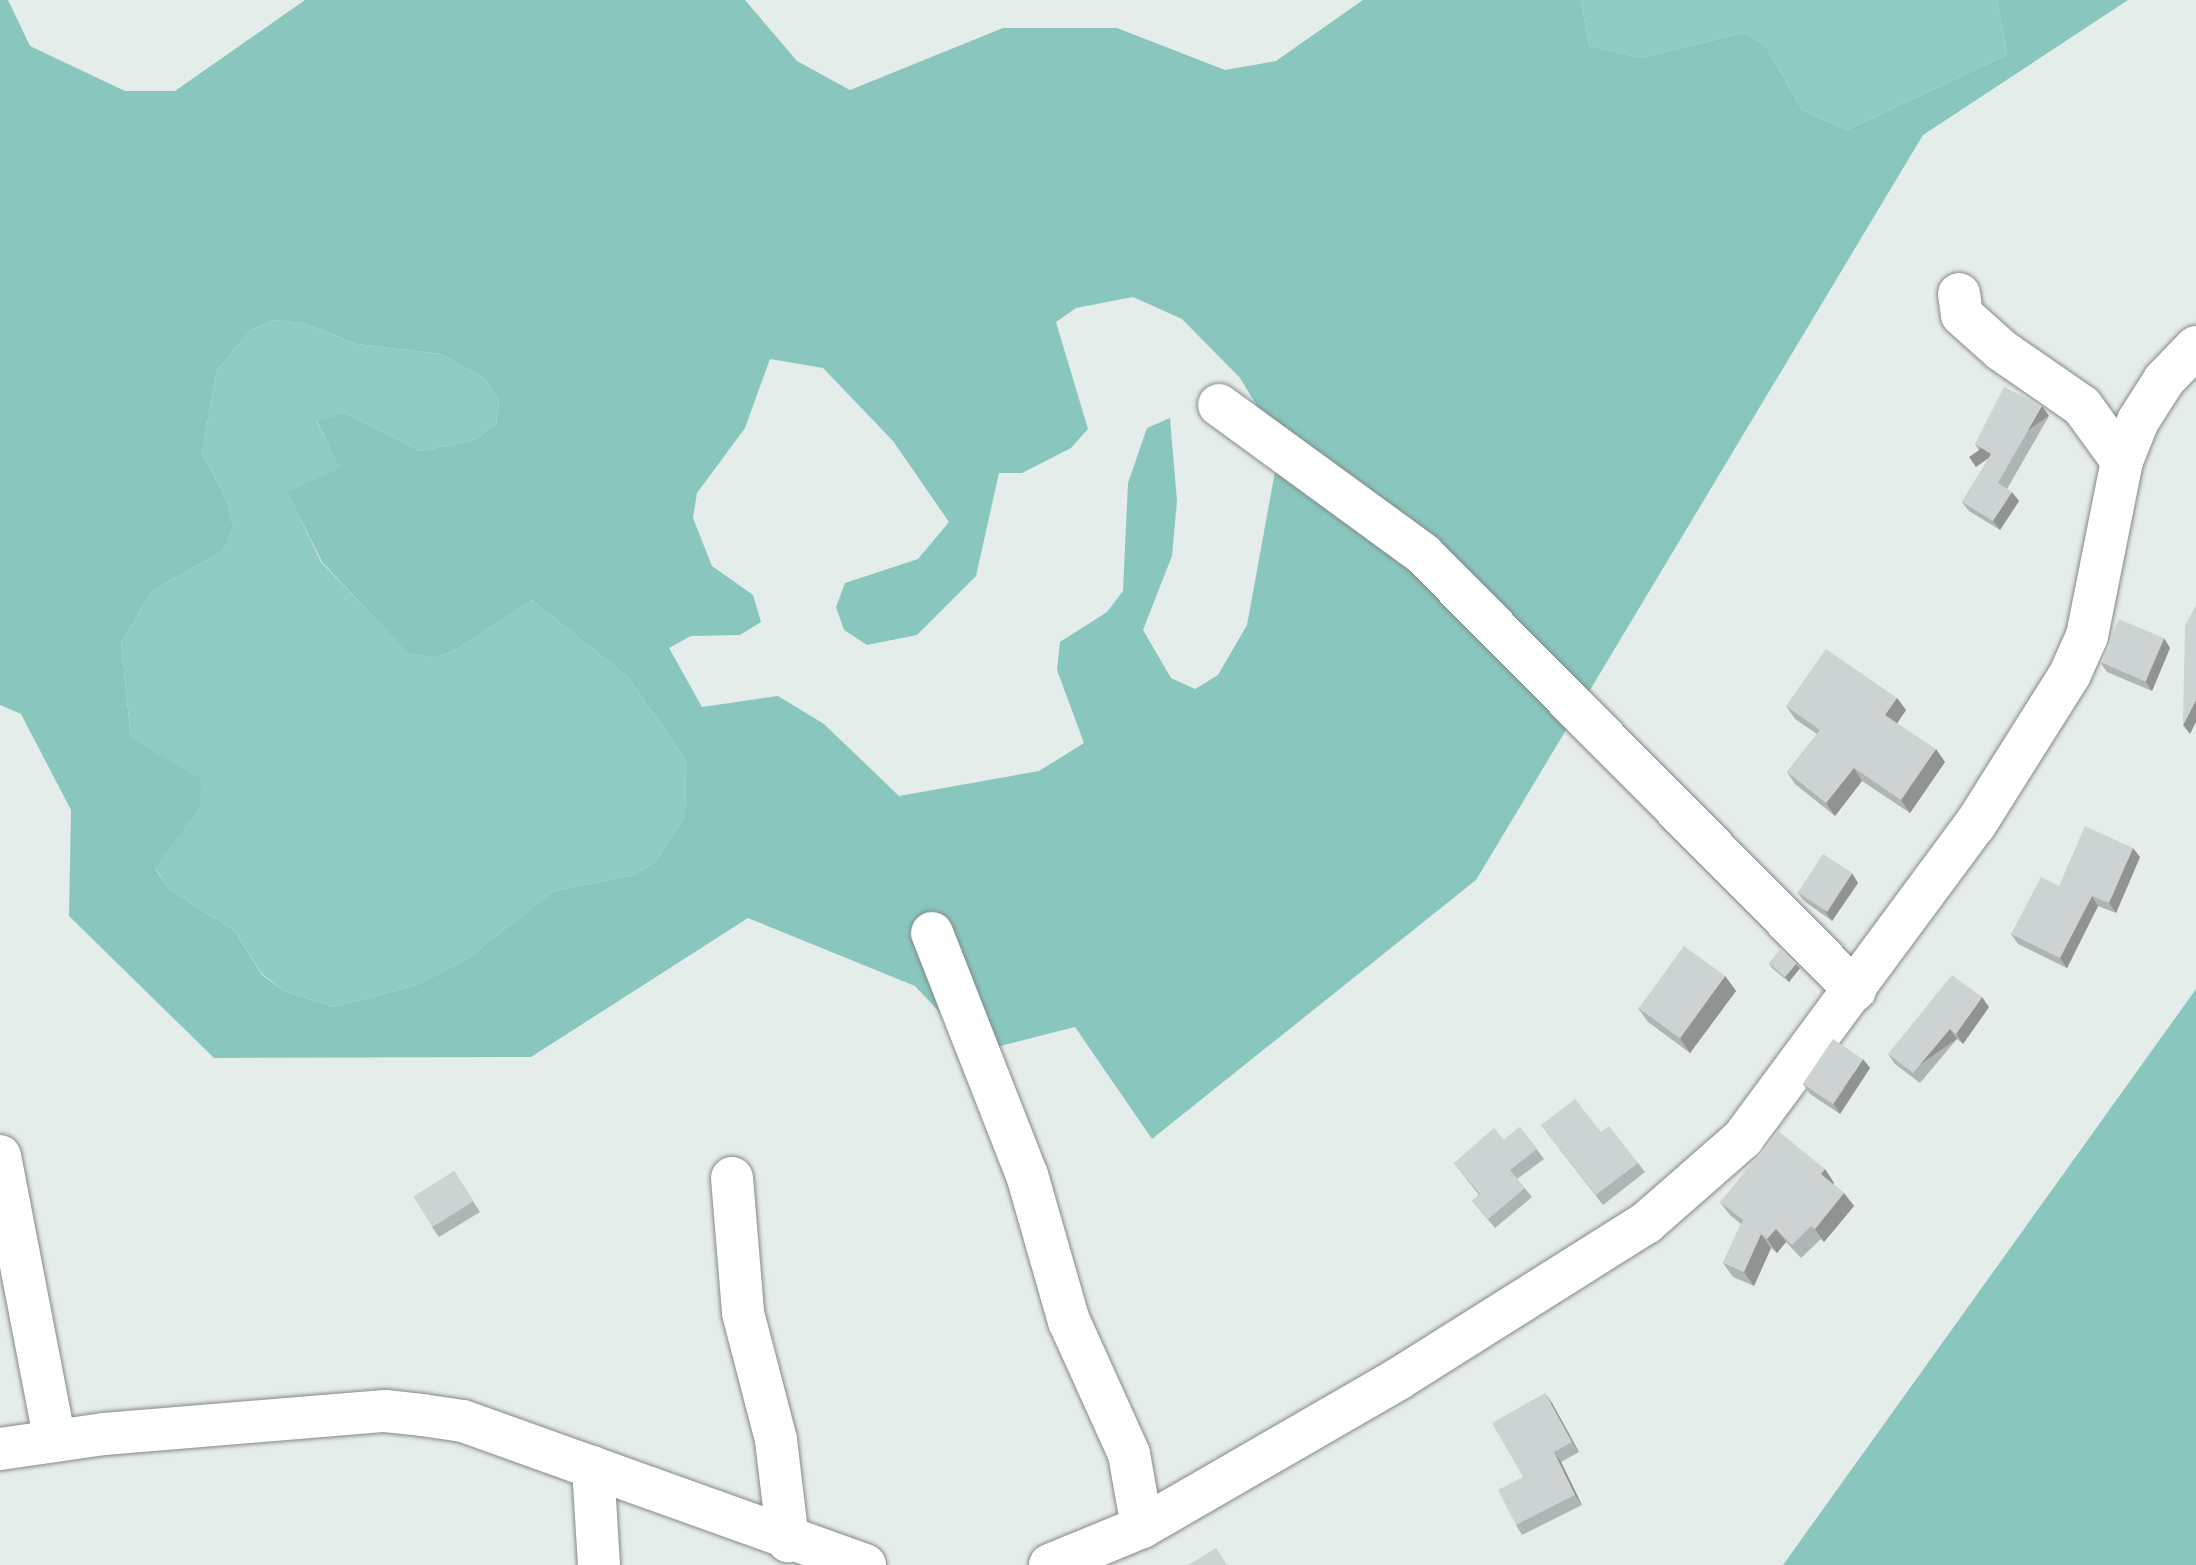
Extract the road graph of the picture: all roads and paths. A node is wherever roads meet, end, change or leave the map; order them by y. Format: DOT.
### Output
graph roads {
  1 [pos="1959,294"];
  2 [pos="2196,347"];
  3 [pos="1219,405"];
  4 [pos="2122,461"];
  5 [pos="932,933"];
  6 [pos="1855,990"];
  7 [pos="0,1156"];
  8 [pos="732,1178"];
  9 [pos="55,1441"];
  10 [pos="0,1449"];
  11 [pos="593,1467"];
  12 [pos="1142,1527"];
  13 [pos="788,1541"];
  14 [pos="860,1564"];
  15 [pos="599,1565"];
  16 [pos="1050,1565"];
  1 -- 4 [label="street"];
  2 -- 4 [label="street"];
  3 -- 6 [label="street"];
  4 -- 6 [label="street"];
  5 -- 12 [label="street"];
  6 -- 12 [label="street"];
  7 -- 9 [label="street"];
  8 -- 13 [label="street"];
  9 -- 10 [label="street"];
  9 -- 11 [label="street"];
  11 -- 13 [label="street"];
  11 -- 15 [label="street"];
  12 -- 16 [label="street"];
  13 -- 14 [label="street"];
}
